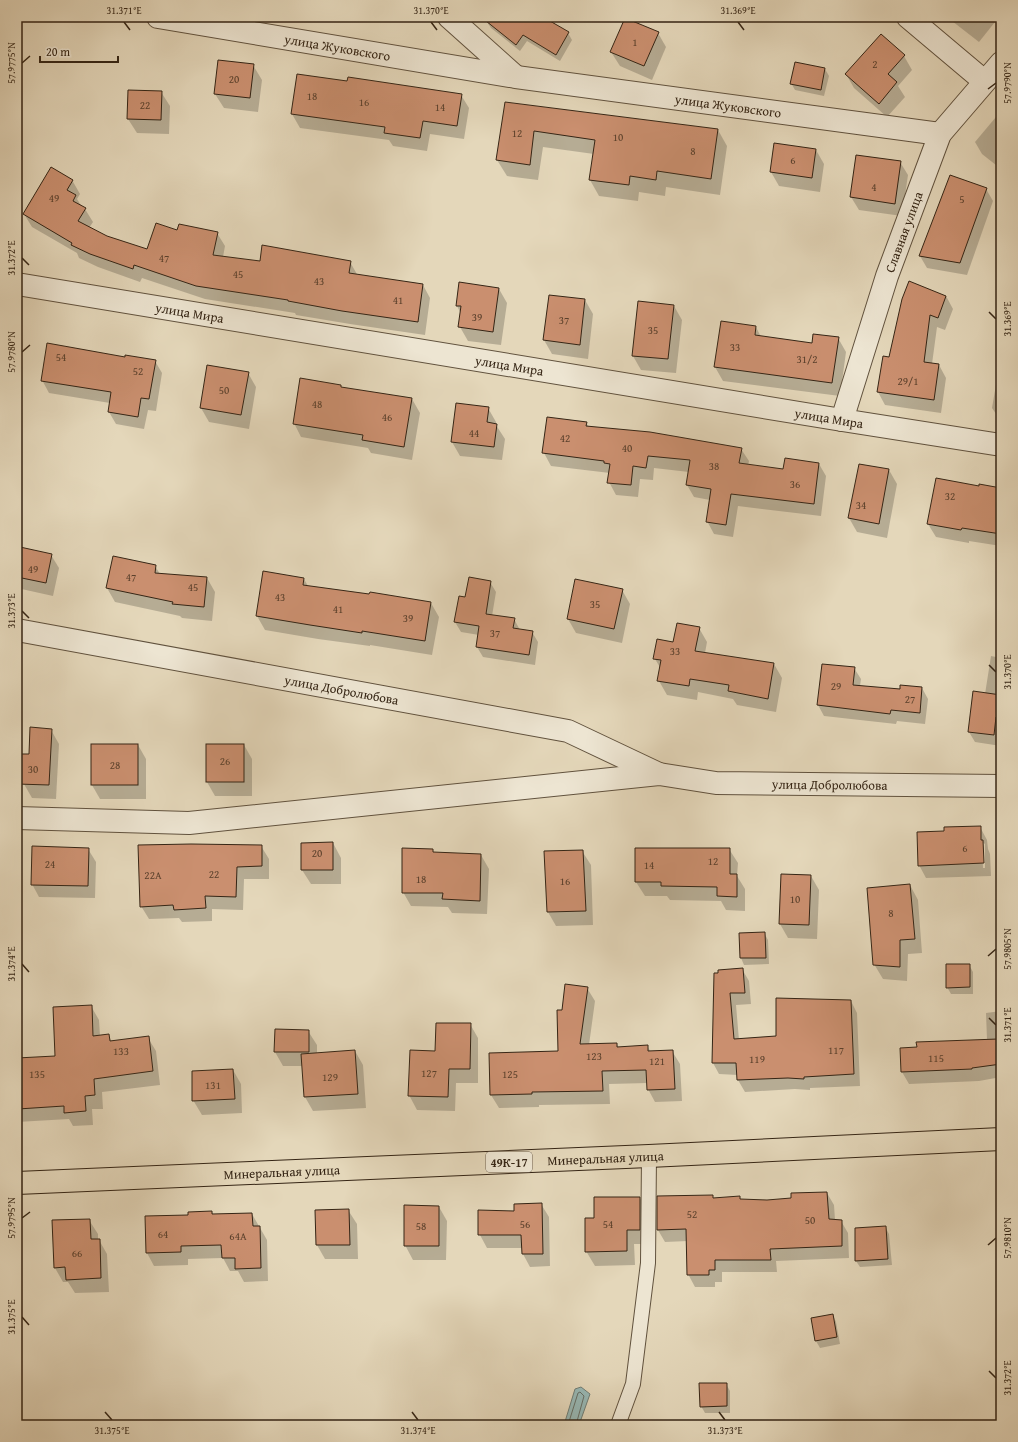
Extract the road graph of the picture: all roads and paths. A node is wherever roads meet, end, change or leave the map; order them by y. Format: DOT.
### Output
graph roads {
  1 [pos="158,17"];
  2 [pos="449,17"];
  3 [pos="908,17"];
  4 [pos="1001,63"];
  5 [pos="516,77"];
  6 [pos="984,81"];
  7 [pos="940,134"];
  8 [pos="17,284"];
  9 [pos="842,420"];
  10 [pos="1001,445"];
  11 [pos="17,630"];
  12 [pos="659,774"];
  13 [pos="1001,786"];
  14 [pos="17,818"];
  15 [pos="1001,1139"];
  16 [pos="649,1156"];
  17 [pos="17,1183"];
  18 [pos="618,1425"];
  1 -- 5 [label="street, улица Жуковского"];
  2 -- 5 [label="street"];
  3 -- 6 [label="street"];
  4 -- 6 [label="street, Славная улица"];
  5 -- 7 [label="street, улица Жуковского"];
  6 -- 7 [label="street, Славная улица"];
  7 -- 9 [label="street, Славная улица"];
  8 -- 9 [label="street, улица Мира"];
  9 -- 10 [label="street, улица Мира"];
  11 -- 12 [label="street, улица Добролюбова"];
  12 -- 13 [label="street, улица Добролюбова"];
  12 -- 14 [label="street, улица Добролюбова"];
  15 -- 16 [label="main road, Минеральная улица / 49К-17"];
  16 -- 17 [label="main road, Минеральная улица / 49К-17"];
  16 -- 18 [label="lane"];
}
